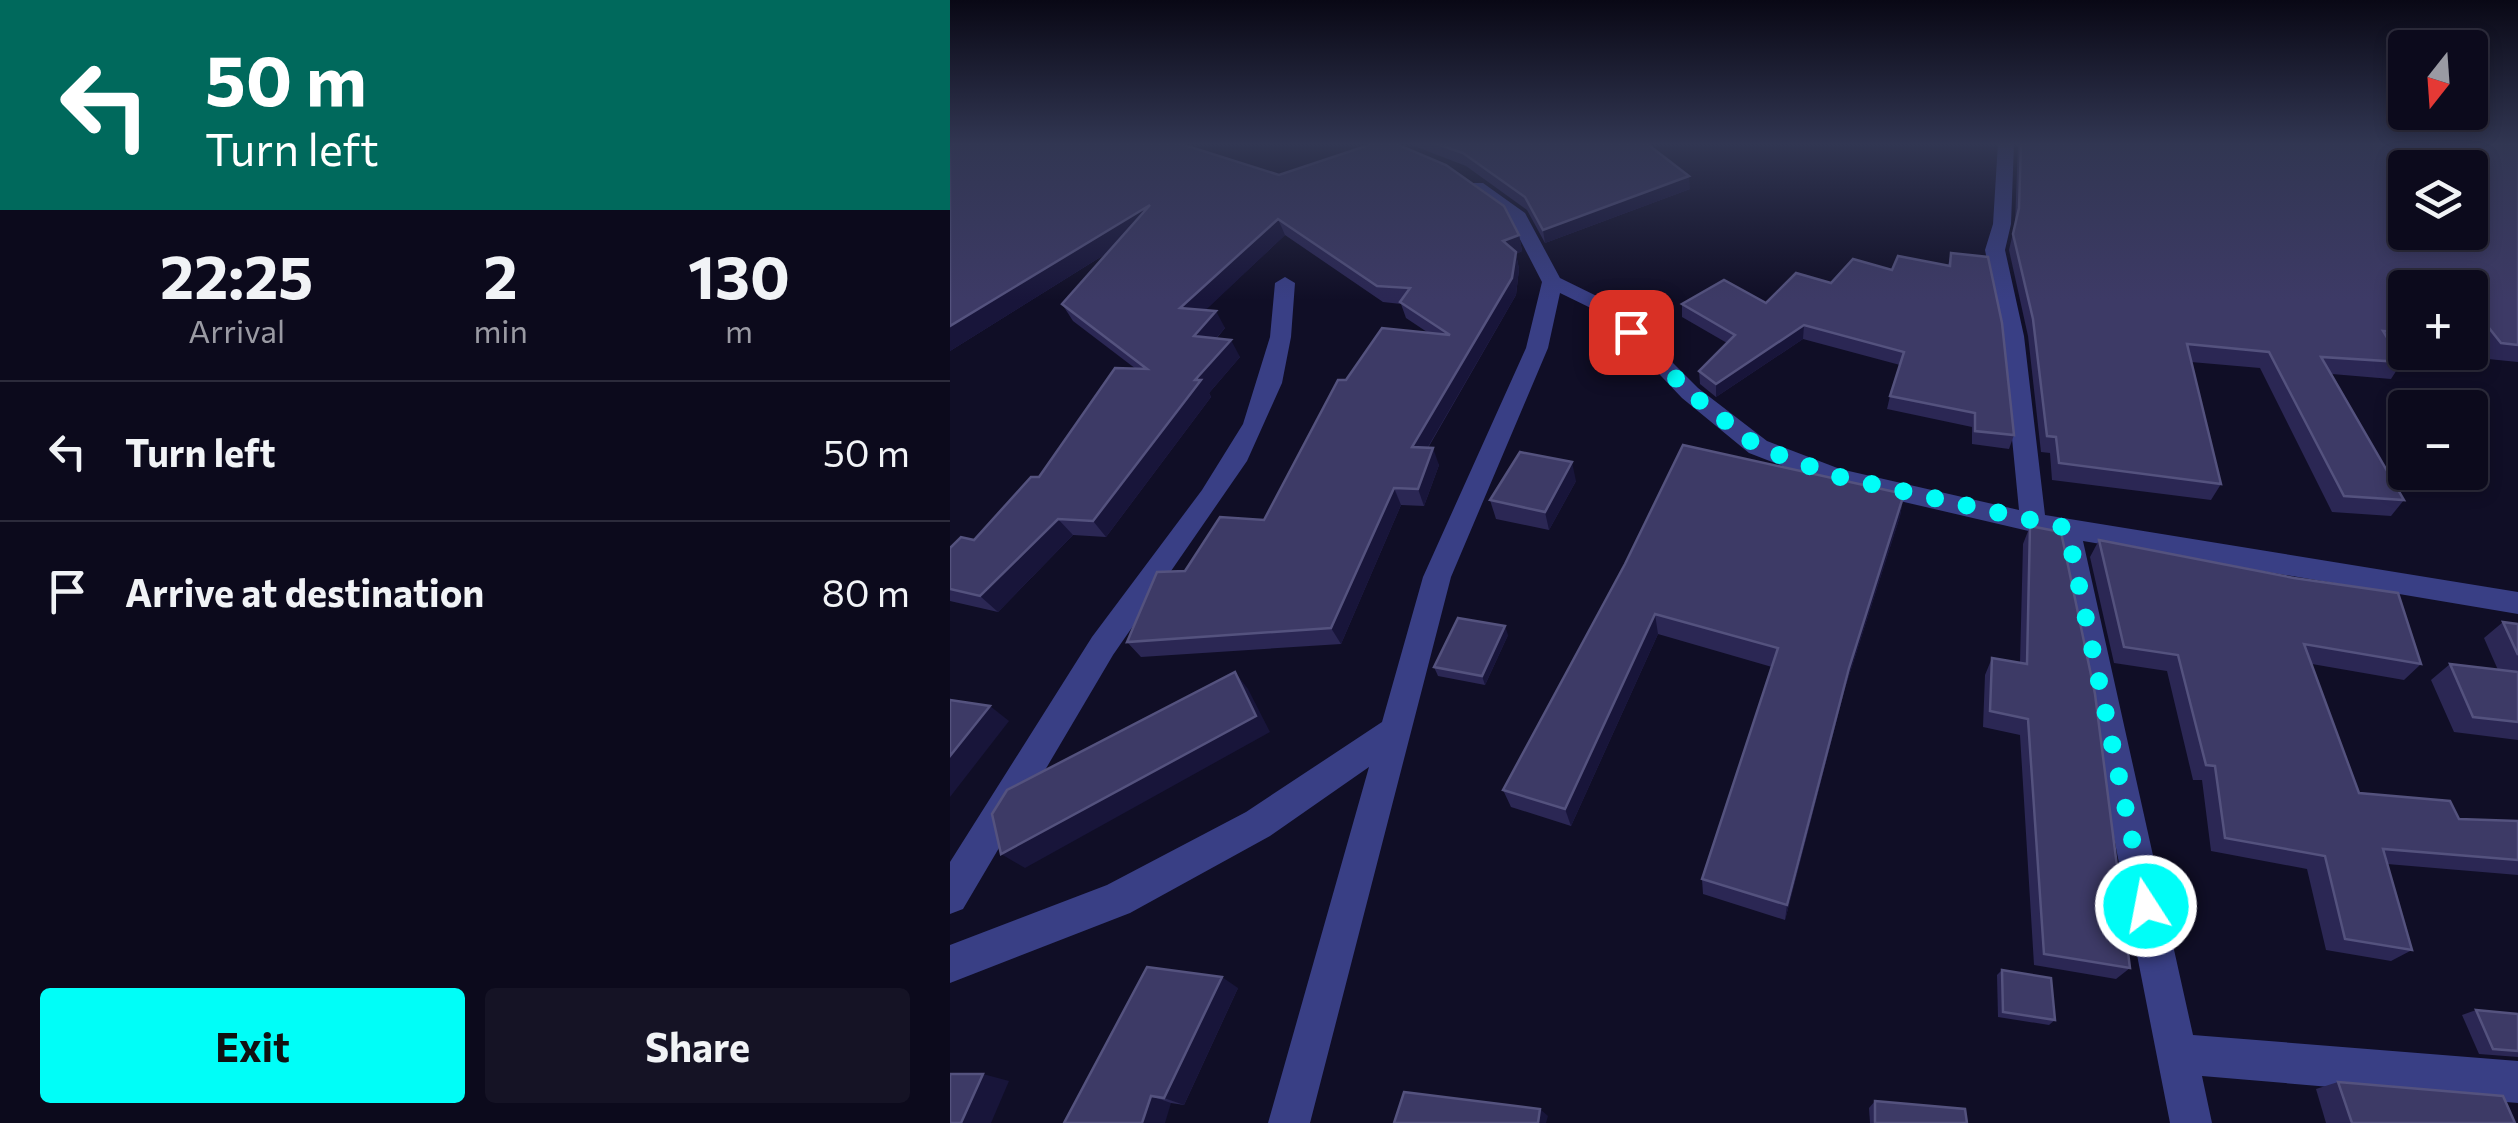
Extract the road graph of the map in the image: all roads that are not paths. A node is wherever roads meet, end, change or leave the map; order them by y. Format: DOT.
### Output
graph roads {
  1 [pos="1489,195"];
  2 [pos="2003,195"];
  3 [pos="1552,282"];
  4 [pos="1284,283"];
  5 [pos="2050,526"];
  6 [pos="2518,603"];
  7 [pos="1396,730"];
  8 [pos="950,896"];
  9 [pos="950,964"];
  10 [pos="2176,1054"];
  11 [pos="2518,1082"];
  12 [pos="1289,1123"];
  13 [pos="2191,1123"];
  1 -- 3 [label="street"];
  2 -- 5 [label="street"];
  3 -- 5 [label="street"];
  3 -- 7 [label="street"];
  4 -- 8 [label="street"];
  5 -- 6 [label="street"];
  5 -- 10 [label="street"];
  7 -- 9 [label="street"];
  7 -- 12 [label="street"];
  10 -- 11 [label="street"];
  10 -- 13 [label="street"];
}
